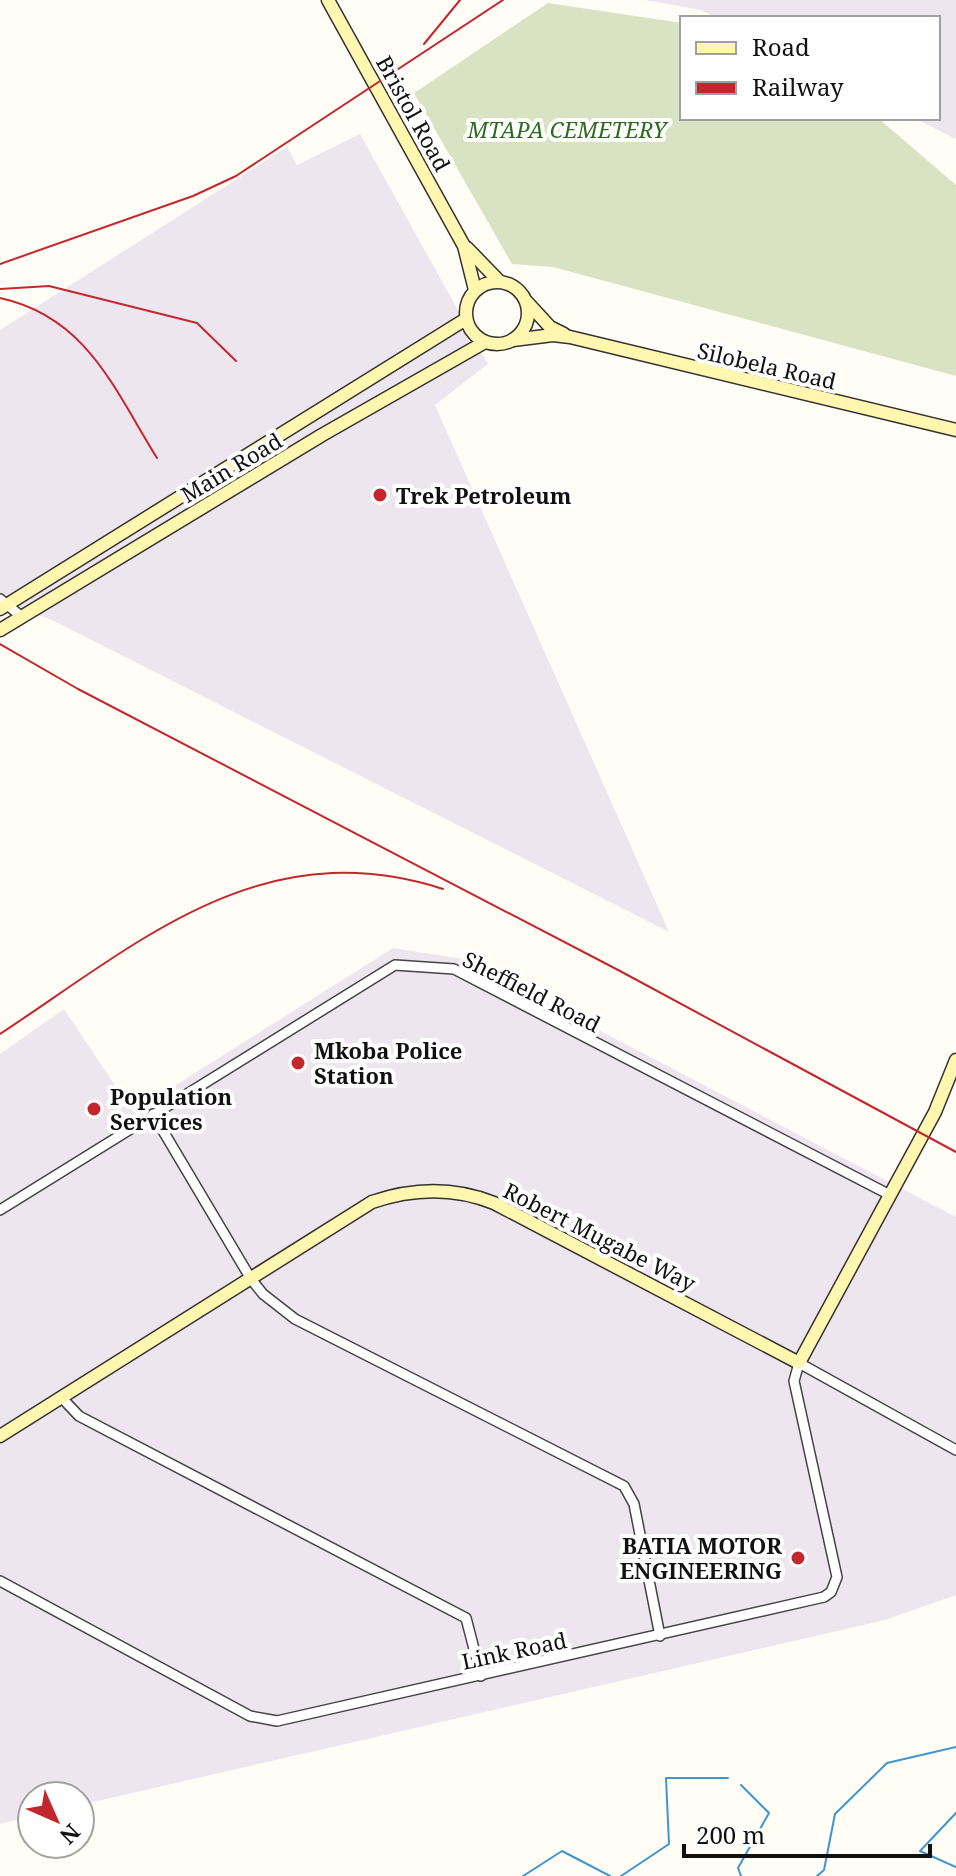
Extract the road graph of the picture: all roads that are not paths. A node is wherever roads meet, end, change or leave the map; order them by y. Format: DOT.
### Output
graph roads {
  1 [pos="328,0"];
  2 [pos="464,246"];
  3 [pos="499,281"];
  4 [pos="475,290"];
  5 [pos="525,299"];
  6 [pos="466,319"];
  7 [pos="570,337"];
  8 [pos="513,340"];
  9 [pos="485,342"];
  10 [pos="956,430"];
  11 [pos="133,528"];
  12 [pos="143,543"];
  13 [pos="2,604"];
  14 [pos="22,617"];
  15 [pos="0,630"];
  16 [pos="956,1060"];
  17 [pos="953,1079"];
  18 [pos="153,1114"];
  19 [pos="890,1195"];
  20 [pos="0,1210"];
  21 [pos="251,1279"];
  22 [pos="799,1363"];
  23 [pos="61,1397"];
  24 [pos="0,1436"];
  25 [pos="956,1450"];
  26 [pos="0,1581"];
  27 [pos="660,1636"];
  28 [pos="481,1676"];
  1 -- 2 [label="main road, Bristol Road"];
  2 -- 3 [label="main road, Bristol Road"];
  2 -- 4 [label="main road, Bristol Road"];
  3 -- 4 [label="main road"];
  3 -- 5 [label="main road"];
  4 -- 6 [label="main road"];
  5 -- 7 [label="main road, Silobela Road"];
  5 -- 8 [label="main road"];
  6 -- 9 [label="main road"];
  6 -- 11 [label="main road, Main Road"];
  7 -- 8 [label="main road, Silobela Road"];
  7 -- 10 [label="main road, Silobela Road"];
  8 -- 9 [label="main road"];
  9 -- 12 [label="main road, Main Road"];
  11 -- 12 [label="main road"];
  11 -- 13 [label="main road, Main Road"];
  12 -- 14 [label="main road, Main Road"];
  13 -- 14 [label="street"];
  14 -- 15 [label="main road, Main Road"];
  16 -- 17 [label="main road"];
  17 -- 19 [label="main road"];
  18 -- 19 [label="street, Sheffield Road"];
  18 -- 20 [label="street, Sheffield Road"];
  18 -- 21 [label="street"];
  19 -- 22 [label="main road"];
  21 -- 22 [label="main road, Robert Mugabe Way"];
  21 -- 23 [label="main road, Robert Mugabe Way"];
  21 -- 27 [label="street"];
  22 -- 25 [label="street"];
  22 -- 27 [label="street, Link Road"];
  23 -- 24 [label="main road, Robert Mugabe Way"];
  23 -- 28 [label="street"];
  26 -- 28 [label="street, Link Road"];
  27 -- 28 [label="street, Link Road"];
}
